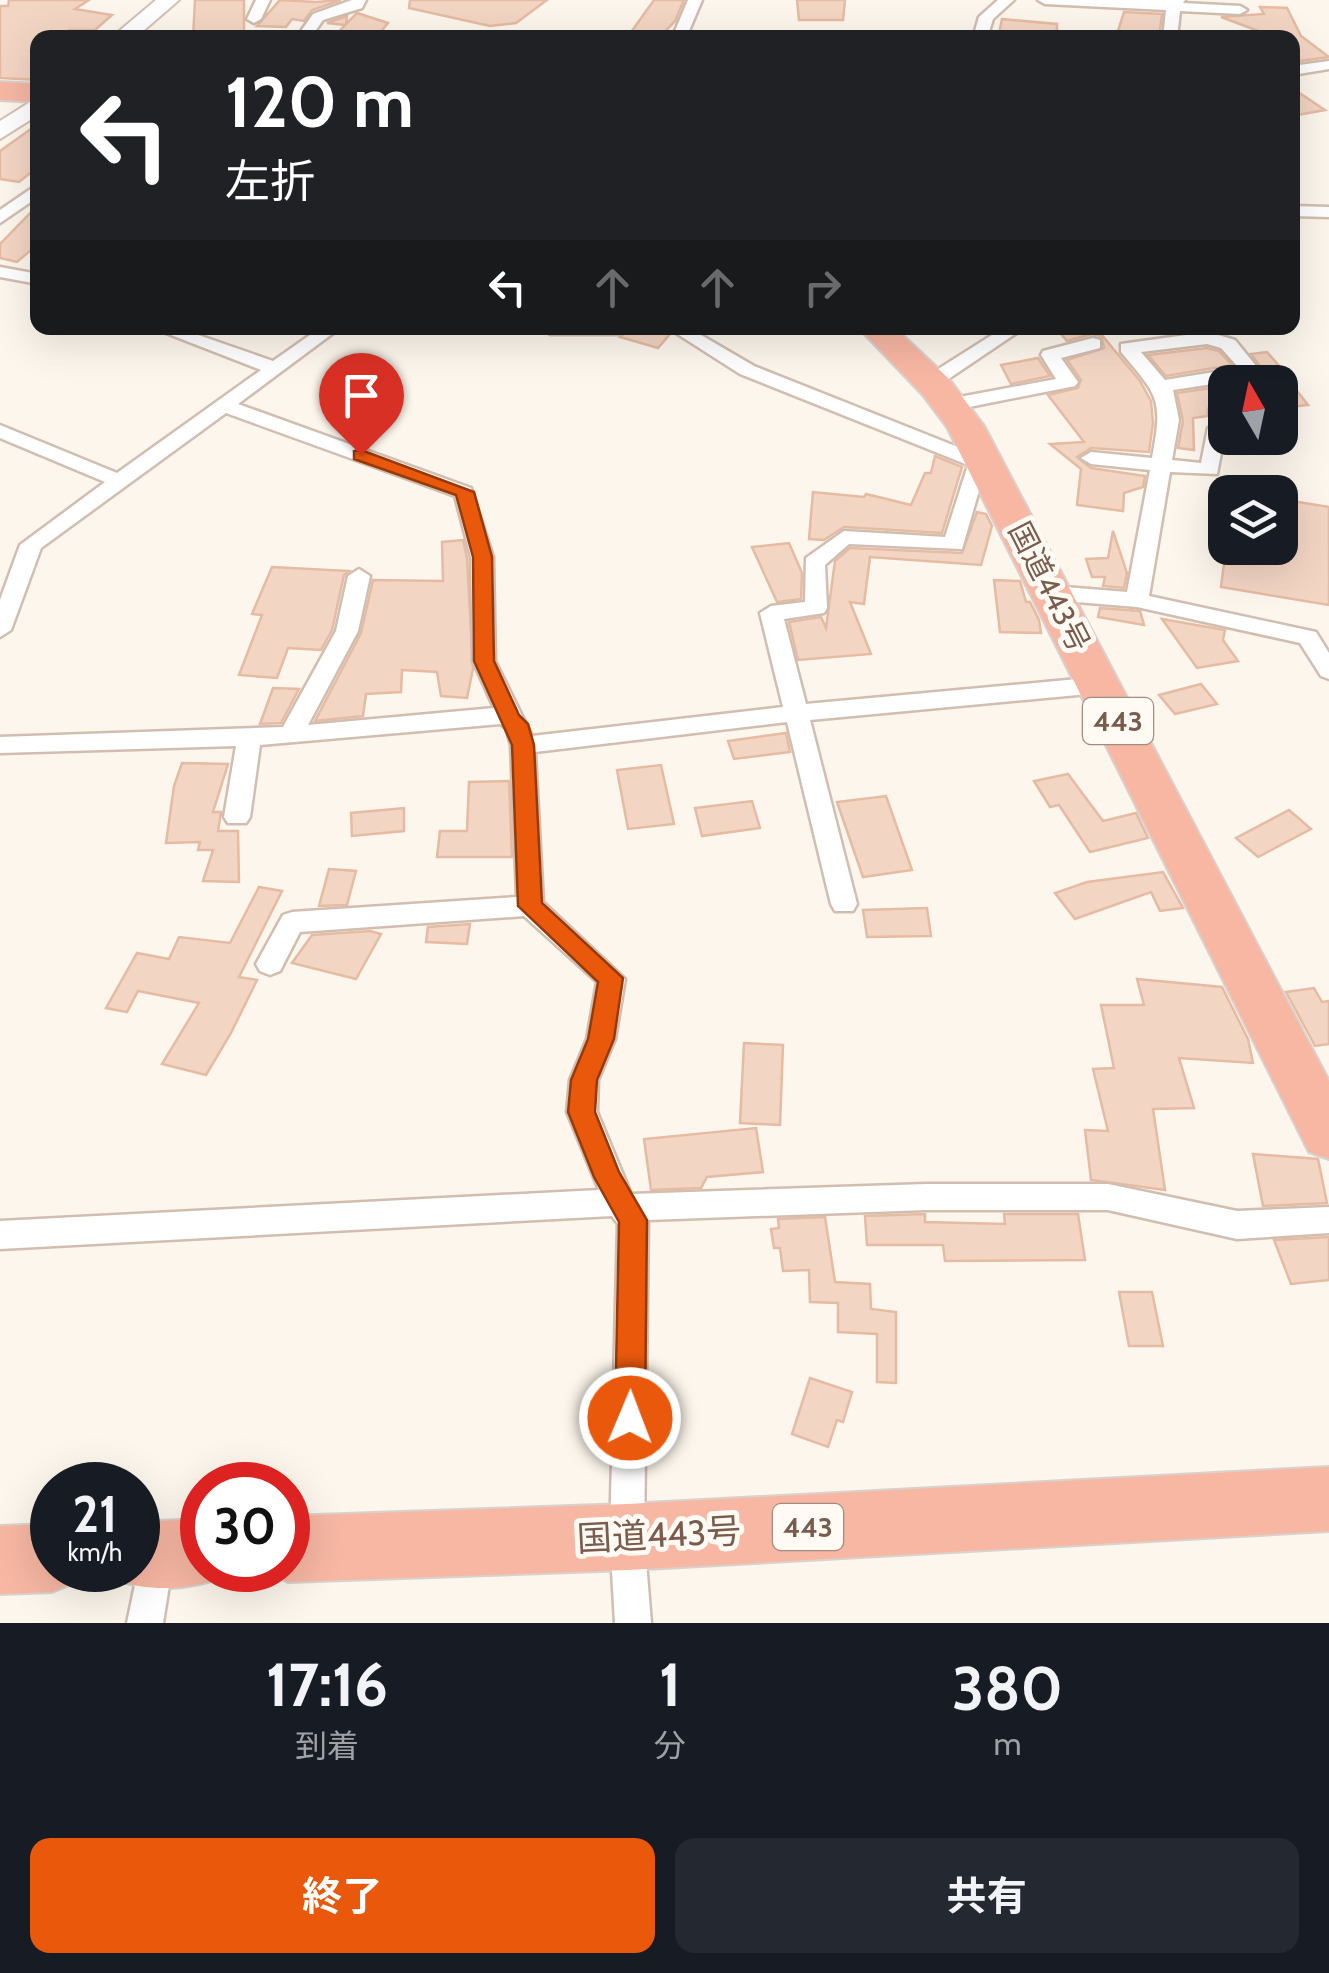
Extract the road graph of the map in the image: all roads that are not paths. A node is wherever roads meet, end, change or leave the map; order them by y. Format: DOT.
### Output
graph roads {
  1 [pos="169,0"];
  2 [pos="264,0"];
  3 [pos="359,0"];
  4 [pos="695,0"];
  5 [pos="1007,0"];
  6 [pos="1045,0"];
  7 [pos="1175,4"];
  8 [pos="1240,10"];
  9 [pos="254,19"];
  10 [pos="132,30"];
  11 [pos="309,30"];
  12 [pos="680,30"];
  13 [pos="982,30"];
  14 [pos="1171,30"];
  15 [pos="1329,64"];
  16 [pos="1300,69"];
  17 [pos="0,91"];
  18 [pos="30,93"];
  19 [pos="30,110"];
  20 [pos="0,132"];
  21 [pos="30,197"];
  22 [pos="0,200"];
  23 [pos="24,203"];
  24 [pos="1300,210"];
  25 [pos="1329,212"];
  26 [pos="0,218"];
  27 [pos="0,272"];
  28 [pos="30,278"];
  29 [pos="181,335"];
  30 [pos="321,335"];
  31 [pos="688,335"];
  32 [pos="883,335"];
  33 [pos="1007,335"];
  34 [pos="1093,344"];
  35 [pos="273,368"];
  36 [pos="1160,386"];
  37 [pos="940,393"];
  38 [pos="223,405"];
  39 [pos="0,431"];
  40 [pos="1212,455"];
  41 [pos="1092,458"];
  42 [pos="986,465"];
  43 [pos="1161,468"];
  44 [pos="117,480"];
  45 [pos="359,576"];
  46 [pos="1052,593"];
  47 [pos="1137,600"];
  48 [pos="0,630"];
  49 [pos="1329,671"];
  50 [pos="1100,685"];
  51 [pos="797,713"];
  52 [pos="511,720"];
  53 [pos="292,736"];
  54 [pos="250,738"];
  55 [pos="0,745"];
  56 [pos="523,745"];
  57 [pos="237,817"];
  58 [pos="844,904"];
  59 [pos="530,906"];
  60 [pos="270,964"];
  61 [pos="1318,1094"];
  62 [pos="1329,1135"];
  63 [pos="621,1205"];
  64 [pos="1329,1220"];
  65 [pos="0,1235"];
  66 [pos="1329,1499"];
  67 [pos="628,1537"];
  68 [pos="310,1548"];
  69 [pos="165,1554"];
  70 [pos="30,1559"];
  71 [pos="0,1560"];
  72 [pos="145,1623"];
  73 [pos="633,1623"];
  1 -- 10 [label="street"];
  2 -- 9 [label="street"];
  3 -- 11 [label="street"];
  4 -- 12 [label="street"];
  5 -- 13 [label="street"];
  6 -- 7 [label="street"];
  7 -- 8 [label="street"];
  7 -- 14 [label="street"];
  15 -- 16 [label="street"];
  17 -- 18 [label="highway"];
  19 -- 20 [label="street"];
  21 -- 23 [label="street"];
  22 -- 23 [label="street"];
  23 -- 26 [label="street"];
  24 -- 25 [label="street"];
  27 -- 28 [label="street"];
  29 -- 35 [label="street"];
  30 -- 35 [label="street"];
  31 -- 42 [label="street"];
  32 -- 37 [label="highway, 国道443号 / 443"];
  33 -- 37 [label="street"];
  34 -- 37 [label="street"];
  35 -- 38 [label="street"];
  36 -- 36 [label="street"];
  36 -- 43 [label="street"];
  37 -- 42 [label="highway, 国道443号 / 443"];
  38 -- 44 [label="street"];
  38 -- 52 [label="street"];
  39 -- 44 [label="street"];
  40 -- 43 [label="street"];
  41 -- 43 [label="street"];
  42 -- 46 [label="highway, 国道443号 / 443"];
  42 -- 51 [label="street"];
  43 -- 47 [label="street"];
  44 -- 48 [label="street"];
  45 -- 53 [label="street"];
  46 -- 47 [label="street"];
  46 -- 50 [label="highway, 国道443号 / 443"];
  47 -- 49 [label="street"];
  50 -- 51 [label="street"];
  50 -- 61 [label="highway, 国道443号 / 443"];
  51 -- 56 [label="street"];
  51 -- 58 [label="street"];
  52 -- 53 [label="street"];
  52 -- 56 [label="street"];
  53 -- 54 [label="street"];
  54 -- 55 [label="street"];
  54 -- 57 [label="street"];
  56 -- 59 [label="street"];
  59 -- 60 [label="street"];
  59 -- 63 [label="street"];
  61 -- 62 [label="highway, 国道443号 / 443"];
  63 -- 64 [label="street"];
  63 -- 65 [label="street"];
  63 -- 67 [label="street"];
  66 -- 67 [label="highway, 国道443号 / 443"];
  67 -- 68 [label="highway, 国道443号 / 443"];
  67 -- 73 [label="street"];
  69 -- 72 [label="street"];
  70 -- 71 [label="highway"];
}
